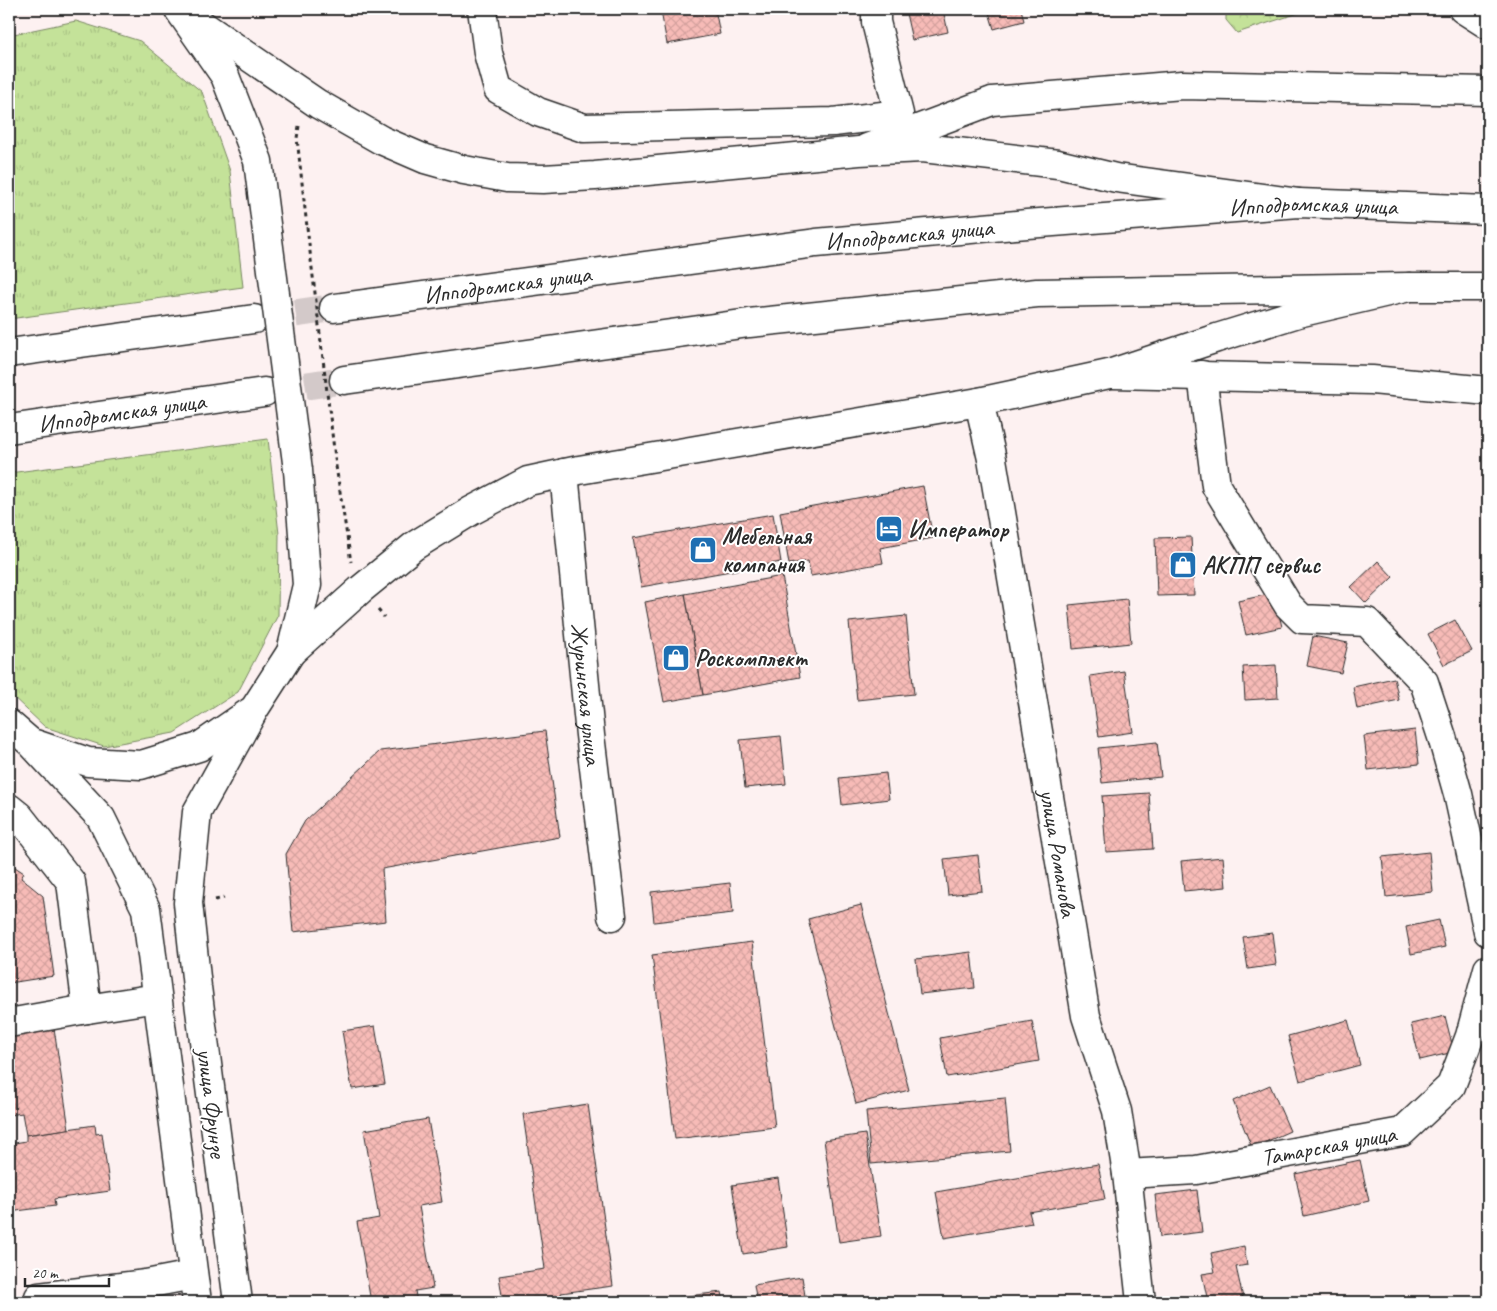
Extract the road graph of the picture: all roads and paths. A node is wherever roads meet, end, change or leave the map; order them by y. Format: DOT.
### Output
graph roads {
  1 [pos="178,9"];
  2 [pos="482,9"];
  3 [pos="876,9"];
  4 [pos="1463,9"];
  5 [pos="1488,25"];
  6 [pos="1488,91"];
  7 [pos="305,95"];
  8 [pos="859,151"];
  9 [pos="1299,203"];
  10 [pos="1488,210"];
  11 [pos="1409,287"];
  12 [pos="1485,287"];
  13 [pos="334,308"];
  14 [pos="254,319"];
  15 [pos="9,353"];
  16 [pos="1109,374"];
  17 [pos="1202,375"];
  18 [pos="344,380"];
  19 [pos="1488,391"];
  20 [pos="264,392"];
  21 [pos="979,402"];
  22 [pos="9,429"];
  23 [pos="564,473"];
  24 [pos="360,590"];
  25 [pos="384,617"];
  26 [pos="291,652"];
  27 [pos="256,708"];
  28 [pos="9,724"];
  29 [pos="32,742"];
  30 [pos="9,808"];
  31 [pos="612,916"];
  32 [pos="1488,932"];
  33 [pos="1488,969"];
  34 [pos="157,998"];
  35 [pos="87,1009"];
  36 [pos="9,1023"];
  37 [pos="1127,1174"];
  38 [pos="194,1275"];
  39 [pos="147,1293"];
  40 [pos="39,1302"];
  41 [pos="197,1302"];
  42 [pos="238,1302"];
  43 [pos="1141,1302"];
  1 -- 7 [label="main road"];
  1 -- 26 [label="main road, bridge"];
  2 -- 3 [label="main road"];
  4 -- 5 [label="main road"];
  6 -- 8 [label="main road"];
  7 -- 8 [label="main road"];
  7 -- 24 [label="path, bridge"];
  8 -- 9 [label="main road"];
  9 -- 10 [label="main road, Ипподромская улица"];
  9 -- 13 [label="main road, Ипподромская улица"];
  11 -- 12 [label="main road"];
  11 -- 16 [label="main road"];
  11 -- 18 [label="main road"];
  14 -- 15 [label="main road"];
  16 -- 17 [label="main road"];
  16 -- 21 [label="main road"];
  17 -- 19 [label="main road"];
  17 -- 32 [label="main road"];
  20 -- 22 [label="main road, Ипподромская улица"];
  21 -- 23 [label="main road"];
  21 -- 37 [label="main road, улица Романова"];
  23 -- 24 [label="main road"];
  23 -- 31 [label="main road, Журинская улица"];
  24 -- 25 [label="path"];
  24 -- 26 [label="main road"];
  26 -- 27 [label="main road, улица Фрунзе"];
  27 -- 29 [label="main road"];
  27 -- 42 [label="main road, улица Фрунзе"];
  28 -- 29 [label="main road"];
  29 -- 34 [label="main road, улица Фрунзе"];
  30 -- 35 [label="main road"];
  33 -- 37 [label="main road, Татарская улица"];
  34 -- 35 [label="main road"];
  34 -- 38 [label="main road, улица Фрунзе"];
  35 -- 36 [label="main road"];
  37 -- 43 [label="main road, улица Романова"];
  38 -- 39 [label="main road"];
  38 -- 41 [label="main road, улица Фрунзе"];
  39 -- 40 [label="main road"];
}
